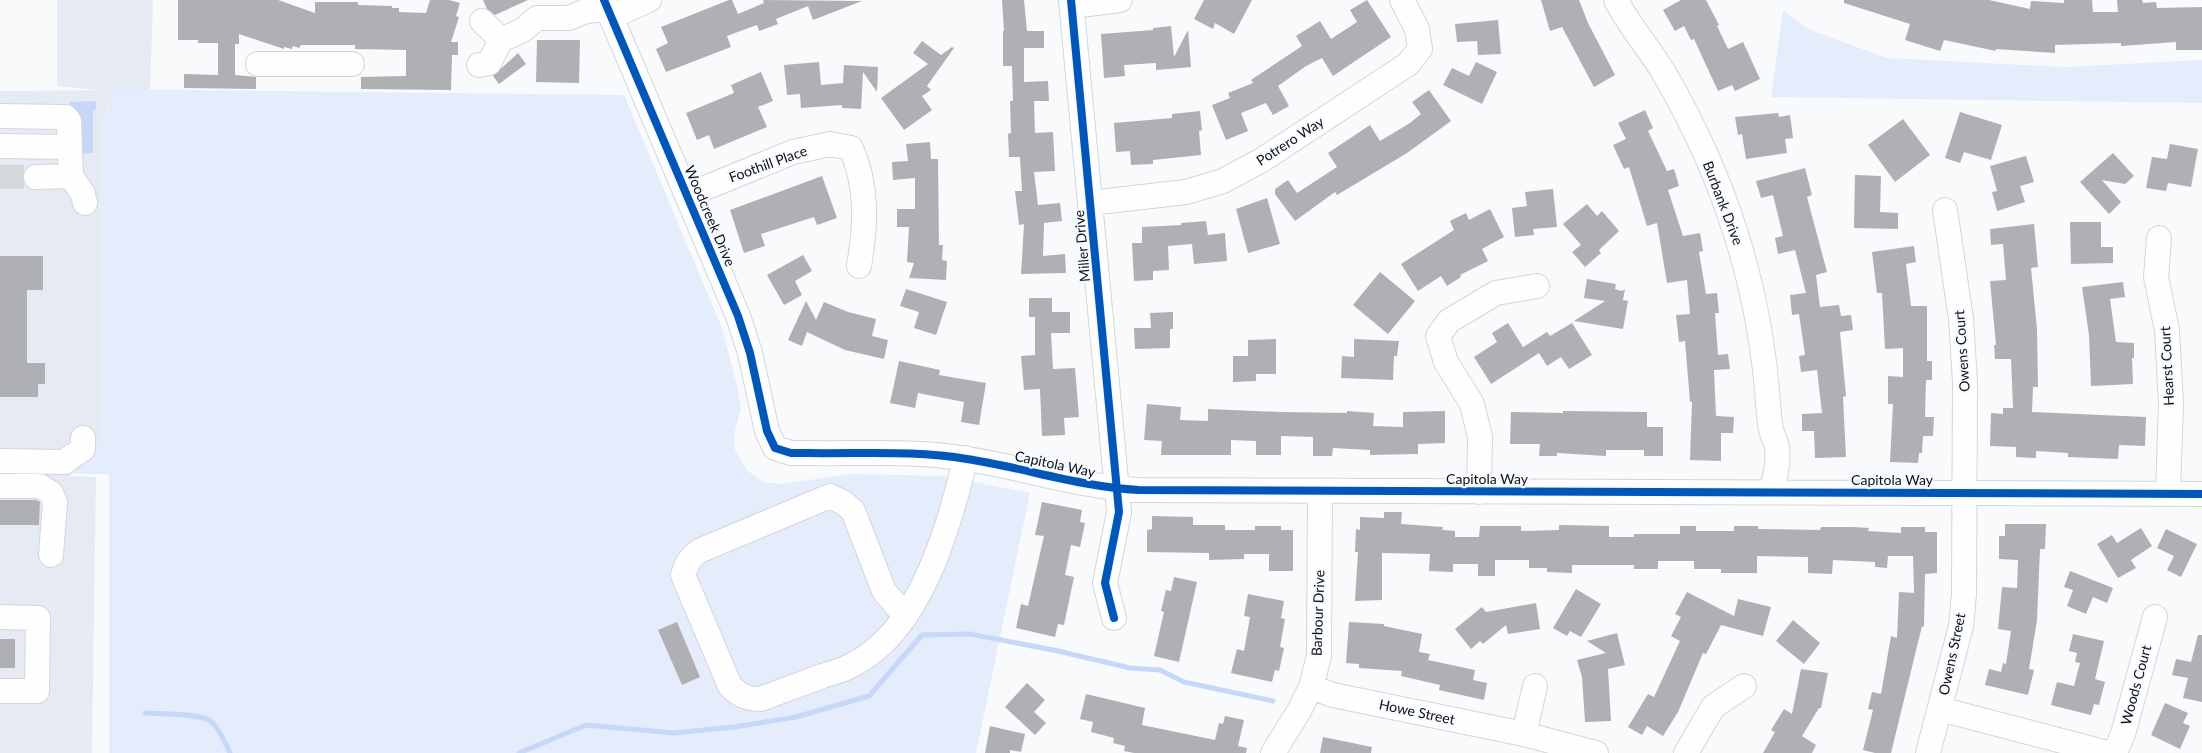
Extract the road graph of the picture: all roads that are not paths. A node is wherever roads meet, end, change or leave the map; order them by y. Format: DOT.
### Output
graph roads {
  1 [pos="650,0"];
  2 [pos="1120,0"];
  3 [pos="1402,0"];
  4 [pos="1616,0"];
  5 [pos="1072,3"];
  6 [pos="608,9"];
  7 [pos="482,21"];
  8 [pos="501,40"];
  9 [pos="258,64"];
  10 [pos="352,64"];
  11 [pos="479,65"];
  12 [pos="0,116"];
  13 [pos="0,146"];
  14 [pos="70,146"];
  15 [pos="71,176"];
  16 [pos="36,177"];
  17 [pos="688,195"];
  18 [pos="85,203"];
  19 [pos="1090,203"];
  20 [pos="1945,210"];
  21 [pos="2159,238"];
  22 [pos="860,266"];
  23 [pos="1537,286"];
  24 [pos="83,438"];
  25 [pos="775,448"];
  26 [pos="966,458"];
  27 [pos="0,462"];
  28 [pos="0,486"];
  29 [pos="1117,489"];
  30 [pos="1320,491"];
  31 [pos="1479,492"];
  32 [pos="1771,492"];
  33 [pos="1964,493"];
  34 [pos="2168,494"];
  35 [pos="2202,494"];
  36 [pos="50,555"];
  37 [pos="905,616"];
  38 [pos="2155,617"];
  39 [pos="0,618"];
  40 [pos="1114,618"];
  41 [pos="1535,686"];
  42 [pos="1744,686"];
  43 [pos="1311,687"];
  44 [pos="0,690"];
  45 [pos="1940,709"];
  46 [pos="1524,734"];
  47 [pos="1273,753"];
  48 [pos="1596,753"];
  49 [pos="1686,753"];
  50 [pos="1928,753"];
  51 [pos="2108,753"];
  52 [pos="2115,753"];
  1 -- 6 [label="street"];
  2 -- 5 [label="street"];
  3 -- 19 [label="street, Potrero Way"];
  4 -- 32 [label="street, Burbank Drive"];
  5 -- 19 [label="street, Miller Drive"];
  6 -- 8 [label="street"];
  6 -- 17 [label="street, Woodcreek Drive"];
  7 -- 8 [label="street"];
  8 -- 11 [label="street"];
  9 -- 10 [label="street"];
  12 -- 14 [label="street"];
  13 -- 14 [label="street"];
  14 -- 15 [label="street"];
  15 -- 16 [label="street"];
  15 -- 18 [label="street"];
  17 -- 22 [label="street, Foothill Place"];
  17 -- 25 [label="street, Woodcreek Drive"];
  19 -- 29 [label="street, Miller Drive"];
  20 -- 33 [label="street, Owens Court"];
  21 -- 34 [label="street, Hearst Court"];
  23 -- 31 [label="street"];
  24 -- 27 [label="street"];
  25 -- 26 [label="street, Capitola Way"];
  26 -- 29 [label="street, Capitola Way"];
  26 -- 37 [label="street"];
  28 -- 36 [label="street"];
  29 -- 30 [label="street, Capitola Way"];
  29 -- 40 [label="street, Miller Drive"];
  30 -- 31 [label="street, Capitola Way"];
  30 -- 43 [label="street, Barbour Drive"];
  31 -- 32 [label="street, Capitola Way"];
  32 -- 33 [label="street, Capitola Way"];
  33 -- 34 [label="street, Capitola Way"];
  33 -- 45 [label="street, Owens Street"];
  34 -- 35 [label="street, Capitola Way"];
  37 -- 37 [label="street"];
  38 -- 52 [label="street, Woods Court"];
  39 -- 44 [label="street"];
  41 -- 46 [label="street"];
  42 -- 49 [label="street"];
  43 -- 46 [label="street, Howe Street"];
  43 -- 47 [label="street, Barbour Drive"];
  45 -- 50 [label="street, Owens Street"];
  45 -- 51 [label="street"];
  46 -- 48 [label="street, Howe Street"];
}
